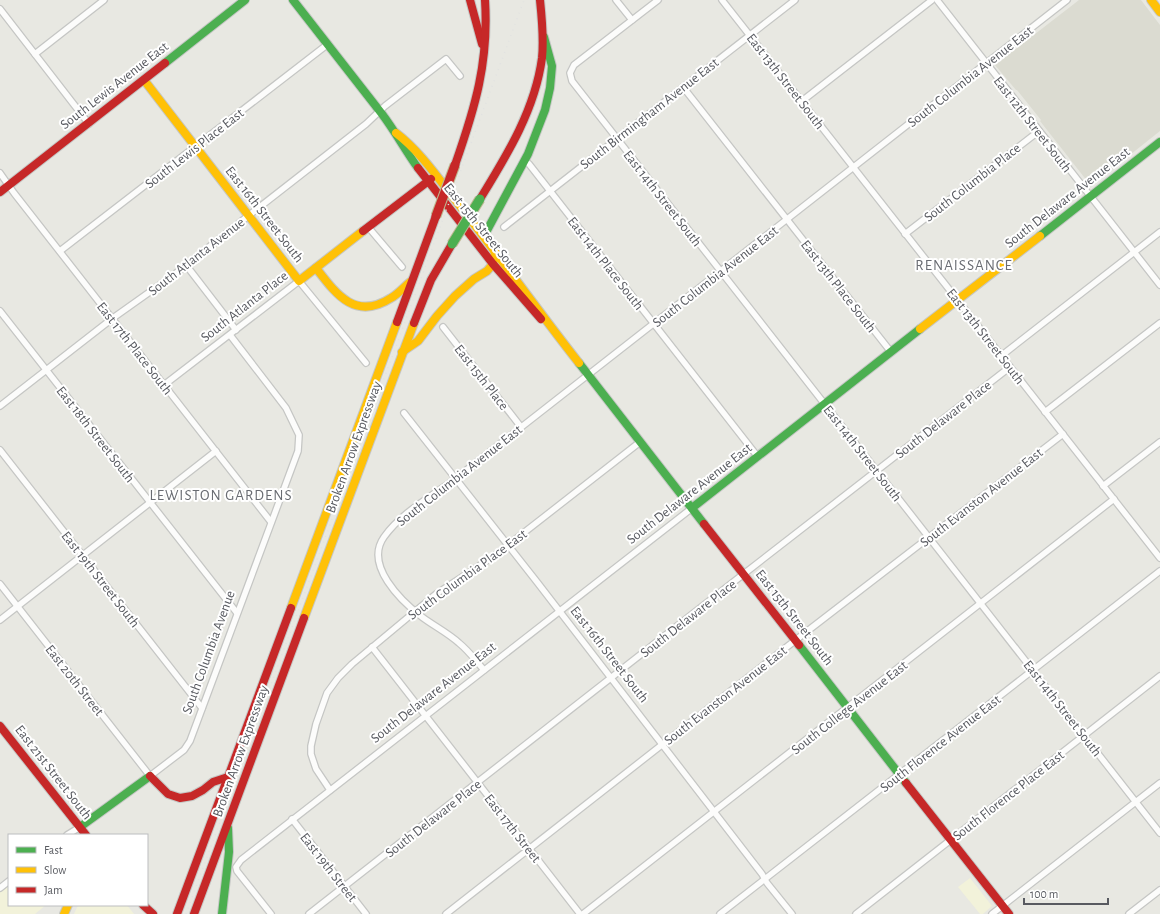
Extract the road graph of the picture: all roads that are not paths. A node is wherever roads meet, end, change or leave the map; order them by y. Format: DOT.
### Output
graph roads {
  1 [pos="104,0"];
  2 [pos="245,0"];
  3 [pos="293,0"];
  4 [pos="470,0"];
  5 [pos="485,0"];
  6 [pos="540,0"];
  7 [pos="616,0"];
  8 [pos="658,0"];
  9 [pos="722,0"];
  10 [pos="794,0"];
  11 [pos="932,0"];
  12 [pos="937,0"];
  13 [pos="1067,0"];
  14 [pos="1151,0"];
  15 [pos="0,9"];
  16 [pos="1160,12"];
  17 [pos="632,20"];
  18 [pos="750,35"];
  19 [pos="544,37"];
  20 [pos="328,44"];
  21 [pos="35,54"];
  22 [pos="485,58"];
  23 [pos="987,64"];
  24 [pos="460,76"];
  25 [pos="144,80"];
  26 [pos="683,87"];
  27 [pos="802,101"];
  28 [pos="380,111"];
  29 [pos="89,124"];
  30 [pos="1039,130"];
  31 [pos="396,133"];
  32 [pos="616,139"];
  33 [pos="1160,142"];
  34 [pos="196,147"];
  35 [pos="529,164"];
  36 [pos="854,167"];
  37 [pos="0,173"];
  38 [pos="436,175"];
  39 [pos="428,182"];
  40 [pos="9,185"];
  41 [pos="550,191"];
  42 [pos="0,192"];
  43 [pos="1090,197"];
  44 [pos="248,215"];
  45 [pos="787,220"];
  46 [pos="504,227"];
  47 [pos="369,228"];
  48 [pos="1160,232"];
  49 [pos="905,234"];
  50 [pos="484,236"];
  51 [pos="494,249"];
  52 [pos="60,252"];
  53 [pos="1134,252"];
  54 [pos="493,264"];
  55 [pos="186,265"];
  56 [pos="402,267"];
  57 [pos="316,268"];
  58 [pos="720,271"];
  59 [pos="412,280"];
  60 [pos="299,281"];
  61 [pos="1160,285"];
  62 [pos="958,300"];
  63 [pos="0,311"];
  64 [pos="113,318"];
  65 [pos="1160,323"];
  66 [pos="654,324"];
  67 [pos="443,327"];
  68 [pos="236,330"];
  69 [pos="230,335"];
  70 [pos="559,338"];
  71 [pos="402,352"];
  72 [pos="891,352"];
  73 [pos="1001,356"];
  74 [pos="366,364"];
  75 [pos="1010,367"];
  76 [pos="46,370"];
  77 [pos="588,375"];
  78 [pos="164,385"];
  79 [pos="824,404"];
  80 [pos="0,406"];
  81 [pos="1046,412"];
  82 [pos="404,413"];
  83 [pos="521,427"];
  84 [pos="1063,434"];
  85 [pos="640,442"];
  86 [pos="1160,442"];
  87 [pos="0,450"];
  88 [pos="216,451"];
  89 [pos="758,457"];
  90 [pos="876,471"];
  91 [pos="455,479"];
  92 [pos="1104,486"];
  93 [pos="1114,499"];
  94 [pos="150,503"];
  95 [pos="692,508"];
  96 [pos="272,522"];
  97 [pos="929,537"];
  98 [pos="507,545"];
  99 [pos="82,555"];
  100 [pos="1160,558"];
  101 [pos="1160,571"];
  102 [pos="743,574"];
  103 [pos="0,584"];
  104 [pos="981,604"];
  105 [pos="17,606"];
  106 [pos="415,611"];
  107 [pos="559,611"];
  108 [pos="237,613"];
  109 [pos="0,620"];
  110 [pos="796,641"];
  111 [pos="372,647"];
  112 [pos="484,670"];
  113 [pos="1033,670"];
  114 [pos="1160,676"];
  115 [pos="610,678"];
  116 [pos="202,708"];
  117 [pos="848,708"];
  118 [pos="425,715"];
  119 [pos="0,726"];
  120 [pos="1084,735"];
  121 [pos="662,745"];
  122 [pos="899,774"];
  123 [pos="150,776"];
  124 [pos="228,777"];
  125 [pos="478,782"];
  126 [pos="1160,783"];
  127 [pos="330,790"];
  128 [pos="1136,802"];
  129 [pos="714,811"];
  130 [pos="292,819"];
  131 [pos="228,822"];
  132 [pos="80,827"];
  133 [pos="1160,832"];
  134 [pos="69,834"];
  135 [pos="85,834"];
  136 [pos="951,840"];
  137 [pos="529,849"];
  138 [pos="765,878"];
  139 [pos="8,882"];
  140 [pos="345,886"];
  141 [pos="0,888"];
  142 [pos="1160,890"];
  143 [pos="144,906"];
  144 [pos="1003,906"];
  145 [pos="178,912"];
  146 [pos="152,914"];
  147 [pos="194,914"];
  148 [pos="222,914"];
  149 [pos="271,914"];
  150 [pos="310,914"];
  151 [pos="366,914"];
  152 [pos="446,914"];
  153 [pos="581,914"];
  154 [pos="720,914"];
  155 [pos="792,914"];
  156 [pos="856,914"];
  157 [pos="992,914"];
  158 [pos="1009,914"];
  159 [pos="1129,914"];
  1 -- 21 [label="street"];
  2 -- 25 [label="main road, South Lewis Avenue East"];
  3 -- 20 [label="main road, East 15th Street South"];
  4 -- 22 [label="main road"];
  5 -- 22 [label="main road, Broken Arrow Expressway"];
  6 -- 19 [label="main road, Broken Arrow Expressway"];
  7 -- 17 [label="street"];
  8 -- 17 [label="street"];
  9 -- 18 [label="street, East 13th Street South"];
  10 -- 18 [label="street, South Birmingham Avenue East"];
  11 -- 27 [label="street"];
  12 -- 23 [label="street, East 12th Street South"];
  13 -- 23 [label="street, South Columbia Avenue East"];
  14 -- 16 [label="main road"];
  15 -- 21 [label="street"];
  17 -- 32 [label="street, East 14th Street South"];
  18 -- 26 [label="street, South Birmingham Avenue East"];
  18 -- 27 [label="street, East 13th Street South"];
  19 -- 50 [label="main road"];
  19 -- 71 [label="main road, Broken Arrow Expressway, bridge"];
  20 -- 28 [label="main road, East 15th Street South"];
  20 -- 34 [label="street, South Lewis Place East"];
  21 -- 29 [label="street"];
  22 -- 59 [label="main road, Broken Arrow Expressway, bridge"];
  23 -- 30 [label="street, East 12th Street South"];
  23 -- 36 [label="street, South Columbia Avenue East"];
  24 -- 28 [label="street, South Atlanta Avenue"];
  25 -- 29 [label="main road, South Lewis Avenue East"];
  25 -- 34 [label="main road, East 16th Street South"];
  26 -- 32 [label="street, South Birmingham Avenue East"];
  26 -- 45 [label="street, East 13th Place South"];
  27 -- 36 [label="street, East 13th Street South"];
  28 -- 31 [label="main road, East 15th Street South"];
  28 -- 44 [label="street, South Atlanta Avenue"];
  29 -- 40 [label="main road, South Lewis Avenue East"];
  30 -- 43 [label="street, East 12th Street South"];
  30 -- 49 [label="street, South Columbia Place"];
  31 -- 38 [label="main road, East 15th Street South"];
  31 -- 39 [label="main road, East 15th Street South"];
  32 -- 41 [label="street, South Birmingham Avenue East"];
  32 -- 58 [label="street, East 14th Street South"];
  33 -- 43 [label="main road, South Delaware Avenue East"];
  34 -- 44 [label="main road, East 16th Street South"];
  34 -- 52 [label="street, South Lewis Place East"];
  35 -- 41 [label="street, East 14th Place South"];
  36 -- 45 [label="street, South Columbia Avenue East"];
  36 -- 49 [label="street, East 13th Street South"];
  37 -- 40 [label="street, East 17th Place South"];
  38 -- 39 [label="main road, South Atlanta Place"];
  38 -- 50 [label="main road, East 15th Street South"];
  39 -- 47 [label="main road, South Atlanta Place"];
  39 -- 54 [label="main road, East 15th Street South"];
  40 -- 42 [label="main road, South Lewis Avenue East"];
  40 -- 52 [label="street, East 17th Place South"];
  41 -- 46 [label="street, South Birmingham Avenue East"];
  41 -- 66 [label="street, East 14th Place South"];
  43 -- 53 [label="street, East 12th Street South"];
  43 -- 62 [label="main road, South Delaware Avenue East"];
  44 -- 55 [label="street, South Atlanta Avenue"];
  44 -- 60 [label="main road, East 16th Street South"];
  45 -- 58 [label="street, South Columbia Avenue East"];
  45 -- 72 [label="street, East 13th Place South"];
  47 -- 56 [label="street"];
  47 -- 57 [label="main road, South Atlanta Place"];
  48 -- 53 [label="street"];
  49 -- 62 [label="street, East 13th Street South"];
  50 -- 51 [label="main road, East 15th Street South"];
  51 -- 54 [label="main road"];
  51 -- 70 [label="main road, East 15th Street South"];
  52 -- 64 [label="street, East 17th Place South"];
  53 -- 61 [label="street, East 12th Street South"];
  53 -- 73 [label="street"];
  54 -- 70 [label="main road, East 15th Street South"];
  54 -- 71 [label="main road"];
  55 -- 64 [label="street, South Atlanta Avenue"];
  55 -- 68 [label="street"];
  57 -- 59 [label="main road"];
  57 -- 60 [label="main road, South Atlanta Place"];
  58 -- 66 [label="street, South Columbia Avenue East"];
  58 -- 79 [label="street, East 14th Street South"];
  59 -- 124 [label="main road, Broken Arrow Expressway"];
  60 -- 68 [label="street, South Atlanta Place"];
  60 -- 74 [label="street, East 16th Street South"];
  62 -- 72 [label="main road, South Delaware Avenue East"];
  62 -- 73 [label="street, East 13th Street South"];
  63 -- 76 [label="street, East 18th Street South"];
  64 -- 76 [label="street, South Atlanta Avenue"];
  64 -- 78 [label="street, East 17th Place South"];
  65 -- 81 [label="street"];
  66 -- 77 [label="street, South Columbia Avenue East"];
  66 -- 89 [label="street, East 14th Place South"];
  67 -- 83 [label="street, East 15th Place"];
  68 -- 69 [label="street, South Atlanta Place"];
  69 -- 78 [label="street, South Atlanta Place"];
  69 -- 96 [label="street, South Columbia Avenue"];
  70 -- 77 [label="main road, East 15th Street South"];
  71 -- 131 [label="main road, Broken Arrow Expressway"];
  72 -- 79 [label="main road, South Delaware Avenue East"];
  73 -- 75 [label="street, East 13th Street South"];
  75 -- 81 [label="street, East 13th Street South"];
  75 -- 90 [label="street, South Delaware Place"];
  76 -- 80 [label="street, South Atlanta Avenue"];
  76 -- 94 [label="street, East 18th Street South"];
  77 -- 83 [label="street, South Columbia Avenue East"];
  77 -- 85 [label="main road, East 15th Street South"];
  78 -- 88 [label="street, East 17th Place South"];
  79 -- 89 [label="main road, South Delaware Avenue East"];
  79 -- 90 [label="street, East 14th Street South"];
  81 -- 84 [label="street, East 13th Street South"];
  82 -- 91 [label="street, East 16th Street South"];
  83 -- 91 [label="street, South Columbia Avenue East"];
  84 -- 92 [label="street, East 13th Street South"];
  84 -- 97 [label="street, South Evanston Avenue East"];
  85 -- 95 [label="main road, East 15th Street South"];
  85 -- 98 [label="street, South Columbia Place East"];
  86 -- 92 [label="street"];
  87 -- 99 [label="street, East 19th Street South"];
  88 -- 94 [label="street"];
  88 -- 96 [label="street, East 17th Place South"];
  89 -- 95 [label="main road, South Delaware Avenue East"];
  90 -- 97 [label="street, East 14th Street South"];
  90 -- 102 [label="street, South Delaware Place"];
  91 -- 98 [label="street, East 16th Street South"];
  91 -- 106 [label="street, South Columbia Avenue East"];
  92 -- 93 [label="street, East 13th Street South"];
  93 -- 100 [label="street, East 13th Street South"];
  93 -- 104 [label="street, South College Avenue East"];
  94 -- 99 [label="street"];
  94 -- 108 [label="street, East 18th Street South"];
  95 -- 102 [label="main road, East 15th Street South"];
  95 -- 107 [label="street, South Delaware Avenue East"];
  96 -- 108 [label="street, South Columbia Avenue"];
  97 -- 104 [label="street, East 14th Street South"];
  97 -- 110 [label="street, South Evanston Avenue East"];
  98 -- 106 [label="street, South Columbia Place East"];
  98 -- 107 [label="street, East 16th Street South"];
  99 -- 105 [label="street"];
  99 -- 116 [label="street, East 19th Street South"];
  101 -- 113 [label="street, South Florence Avenue East"];
  102 -- 110 [label="main road, East 15th Street South"];
  102 -- 115 [label="street, South Delaware Place"];
  103 -- 105 [label="street, East 20th Street"];
  104 -- 113 [label="street, East 14th Street South"];
  104 -- 117 [label="street, South College Avenue East"];
  105 -- 109 [label="street"];
  105 -- 123 [label="street, East 20th Street"];
  106 -- 111 [label="street, South Columbia Place East"];
  106 -- 112 [label="street"];
  107 -- 112 [label="street, South Delaware Avenue East"];
  107 -- 115 [label="street, East 16th Street South"];
  108 -- 116 [label="street, South Columbia Avenue"];
  110 -- 117 [label="main road, East 15th Street South"];
  110 -- 121 [label="street, South Evanston Avenue East"];
  111 -- 118 [label="street, East 17th Street"];
  111 -- 127 [label="street, South Columbia Place East"];
  112 -- 118 [label="street, South Delaware Avenue East"];
  113 -- 120 [label="street, East 14th Street South"];
  113 -- 122 [label="street, South Florence Avenue East"];
  114 -- 120 [label="street, South Florence Place East"];
  115 -- 121 [label="street, East 16th Street South"];
  115 -- 125 [label="street, South Delaware Place"];
  116 -- 123 [label="street, South Columbia Avenue"];
  117 -- 122 [label="main road, East 15th Street South"];
  117 -- 129 [label="street, South College Avenue East"];
  118 -- 125 [label="street, East 17th Street"];
  118 -- 127 [label="street, South Delaware Avenue East"];
  119 -- 132 [label="main road, East 21st Street South"];
  120 -- 128 [label="street, East 14th Street South"];
  120 -- 136 [label="street, South Florence Place East"];
  121 -- 129 [label="street, East 16th Street South"];
  121 -- 137 [label="street, South Evanston Avenue East"];
  122 -- 136 [label="main road, East 15th Street South"];
  122 -- 138 [label="street, South Florence Avenue East"];
  123 -- 124 [label="main road"];
  123 -- 132 [label="main road, South Columbia Avenue"];
  124 -- 145 [label="main road, Broken Arrow Expressway"];
  125 -- 137 [label="street, East 17th Street"];
  125 -- 140 [label="street, South Delaware Place"];
  126 -- 128 [label="street"];
  127 -- 130 [label="street, South Delaware Avenue East"];
  128 -- 133 [label="street, East 14th Street South"];
  128 -- 144 [label="street"];
  129 -- 138 [label="street, East 16th Street South"];
  129 -- 153 [label="street, South College Avenue East"];
  130 -- 140 [label="street, East 19th Street"];
  130 -- 149 [label="street, South Delaware Avenue East"];
  131 -- 147 [label="main road, Broken Arrow Expressway"];
  131 -- 148 [label="main road"];
  132 -- 134 [label="street, South Columbia Avenue"];
  132 -- 135 [label="main road, East 21st Street South"];
  136 -- 144 [label="main road, East 15th Street South"];
  136 -- 156 [label="street, South Florence Place East"];
  137 -- 152 [label="street, South Evanston Avenue East"];
  137 -- 153 [label="street, East 17th Street"];
  138 -- 154 [label="street, South Florence Avenue East"];
  138 -- 155 [label="street, East 16th Street South"];
  139 -- 141 [label="street"];
  140 -- 150 [label="street, South Delaware Place"];
  140 -- 151 [label="street, East 19th Street"];
  142 -- 159 [label="street"];
  143 -- 146 [label="main road"];
  144 -- 157 [label="street"];
  144 -- 158 [label="main road, East 15th Street South"];
}
